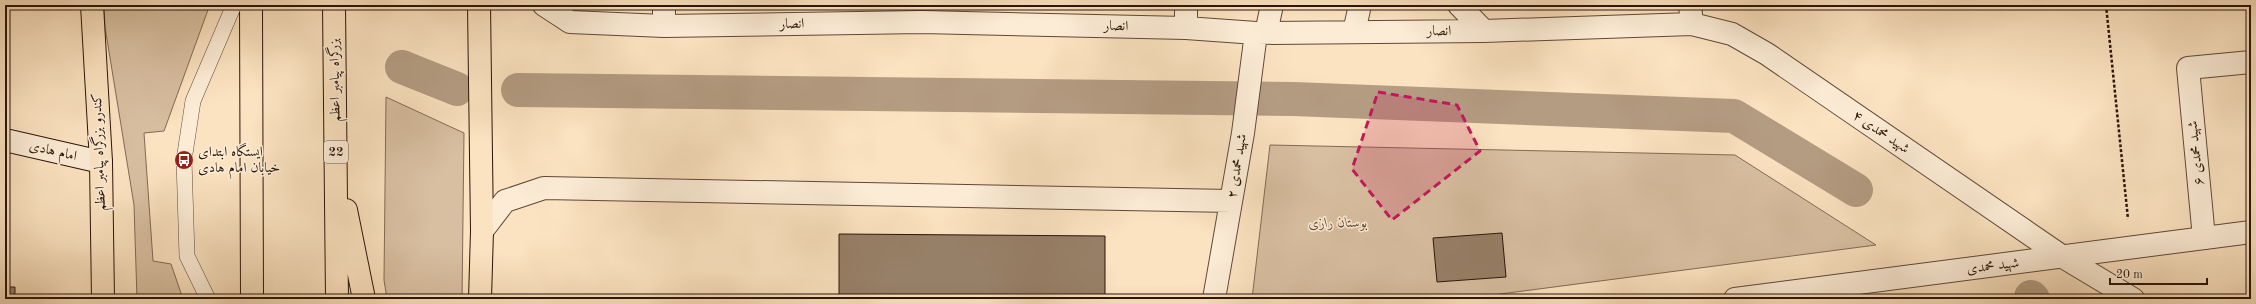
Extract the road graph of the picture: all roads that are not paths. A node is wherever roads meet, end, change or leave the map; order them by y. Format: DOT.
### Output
graph roads {
  1 [pos="92,5"];
  2 [pos="234,5"];
  3 [pos="251,5"];
  4 [pos="334,5"];
  5 [pos="479,5"];
  6 [pos="544,5"];
  7 [pos="1186,5"];
  8 [pos="1272,5"];
  9 [pos="1360,5"];
  10 [pos="1458,5"];
  11 [pos="922,14"];
  12 [pos="1691,14"];
  13 [pos="664,15"];
  14 [pos="1186,28"];
  15 [pos="1484,31"];
  16 [pos="1354,32"];
  17 [pos="1261,33"];
  18 [pos="2251,62"];
  19 [pos="5,140"];
  20 [pos="336,156"];
  21 [pos="101,162"];
  22 [pos="1231,201"];
  23 [pos="482,231"];
  24 [pos="2251,232"];
  25 [pos="2204,238"];
  26 [pos="2063,257"];
  27 [pos="1817,294"];
  28 [pos="103,299"];
  29 [pos="208,299"];
  30 [pos="252,299"];
  31 [pos="337,299"];
  32 [pos="364,299"];
  33 [pos="480,299"];
  34 [pos="1214,299"];
  35 [pos="1735,299"];
  36 [pos="2133,299"];
  1 -- 21 [label="highway, کندرو بزرگراه پیامبر اعظم"];
  2 -- 29 [label="lane"];
  3 -- 30 [label="highway"];
  4 -- 20 [label="highway, بزرگراه پیامبر اعظم / 22"];
  5 -- 23 [label="highway"];
  6 -- 13 [label="street, انصار"];
  7 -- 14 [label="street"];
  8 -- 17 [label="street, شهید محمدی ۲"];
  9 -- 16 [label="street"];
  10 -- 15 [label="street"];
  11 -- 13 [label="street, انصار"];
  11 -- 14 [label="street, انصار"];
  12 -- 15 [label="street, انصار"];
  12 -- 26 [label="street, شهید محمدی ۴"];
  14 -- 17 [label="street, انصار"];
  15 -- 16 [label="street, انصار"];
  16 -- 17 [label="street, انصار"];
  17 -- 22 [label="street, شهید محمدی ۲"];
  18 -- 25 [label="street, شهید محمدی ۶"];
  19 -- 21 [label="street, امام هادی"];
  20 -- 31 [label="highway, بزرگراه پیامبر اعظم / 22"];
  20 -- 32 [label="highway"];
  21 -- 28 [label="highway, کندرو بزرگراه پیامبر اعظم"];
  22 -- 23 [label="street"];
  22 -- 34 [label="street, شهید محمدی ۲"];
  23 -- 33 [label="highway"];
  24 -- 25 [label="street, شهید محمدی"];
  25 -- 26 [label="street, شهید محمدی"];
  26 -- 27 [label="street, شهید محمدی"];
  26 -- 36 [label="street, شهید محمدی ۴"];
  27 -- 35 [label="street, شهید محمدی"];
}
